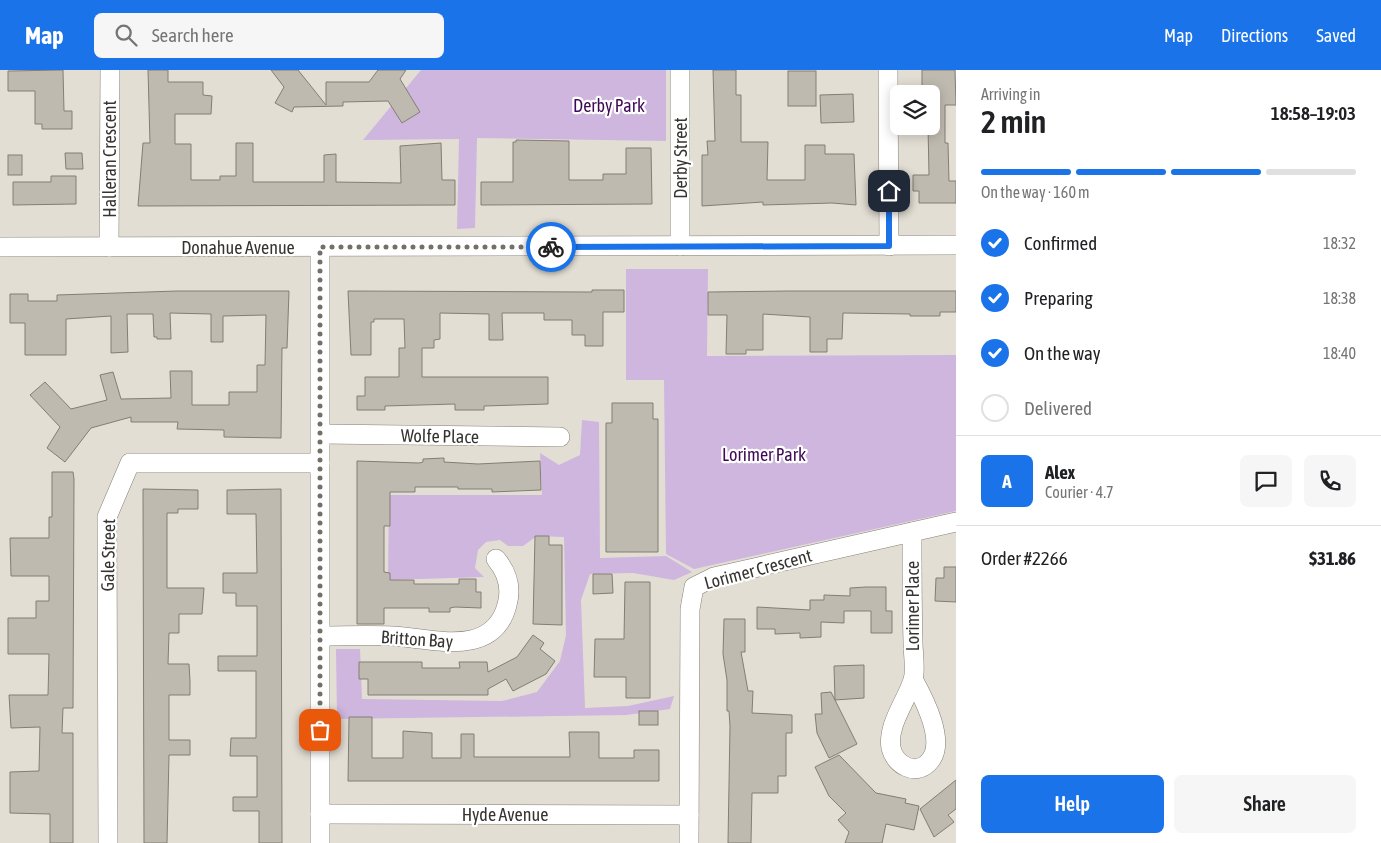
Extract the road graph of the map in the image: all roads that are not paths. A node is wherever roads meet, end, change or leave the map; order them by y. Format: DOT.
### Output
graph roads {
  1 [pos="110,70"];
  2 [pos="680,70"];
  3 [pos="888,70"];
  4 [pos="680,246"];
  5 [pos="889,246"];
  6 [pos="956,246"];
  7 [pos="0,247"];
  8 [pos="320,247"];
  9 [pos="109,248"];
  10 [pos="321,434"];
  11 [pos="560,437"];
  12 [pos="320,463"];
  13 [pos="956,522"];
  14 [pos="912,532"];
  15 [pos="496,559"];
  16 [pos="320,636"];
  17 [pos="913,679"];
  18 [pos="320,814"];
  19 [pos="689,815"];
  20 [pos="108,843"];
  21 [pos="320,843"];
  22 [pos="689,843"];
  1 -- 9 [label="street, Halleran Crescent"];
  2 -- 4 [label="street, Derby Street"];
  3 -- 5 [label="street"];
  4 -- 5 [label="street, Donahue Avenue"];
  4 -- 8 [label="street, Donahue Avenue"];
  5 -- 6 [label="street, Donahue Avenue"];
  7 -- 9 [label="street, Donahue Avenue"];
  8 -- 9 [label="street, Donahue Avenue"];
  8 -- 10 [label="street"];
  10 -- 11 [label="street, Wolfe Place"];
  10 -- 12 [label="street"];
  12 -- 16 [label="street"];
  12 -- 20 [label="street, Gale Street"];
  13 -- 14 [label="street, Lorimer Crescent"];
  14 -- 17 [label="street, Lorimer Place"];
  14 -- 19 [label="street, Lorimer Crescent"];
  15 -- 16 [label="street, Britton Bay"];
  16 -- 18 [label="street"];
  18 -- 19 [label="street, Hyde Avenue"];
  18 -- 21 [label="street"];
  19 -- 22 [label="street, Lorimer Crescent"];
}
